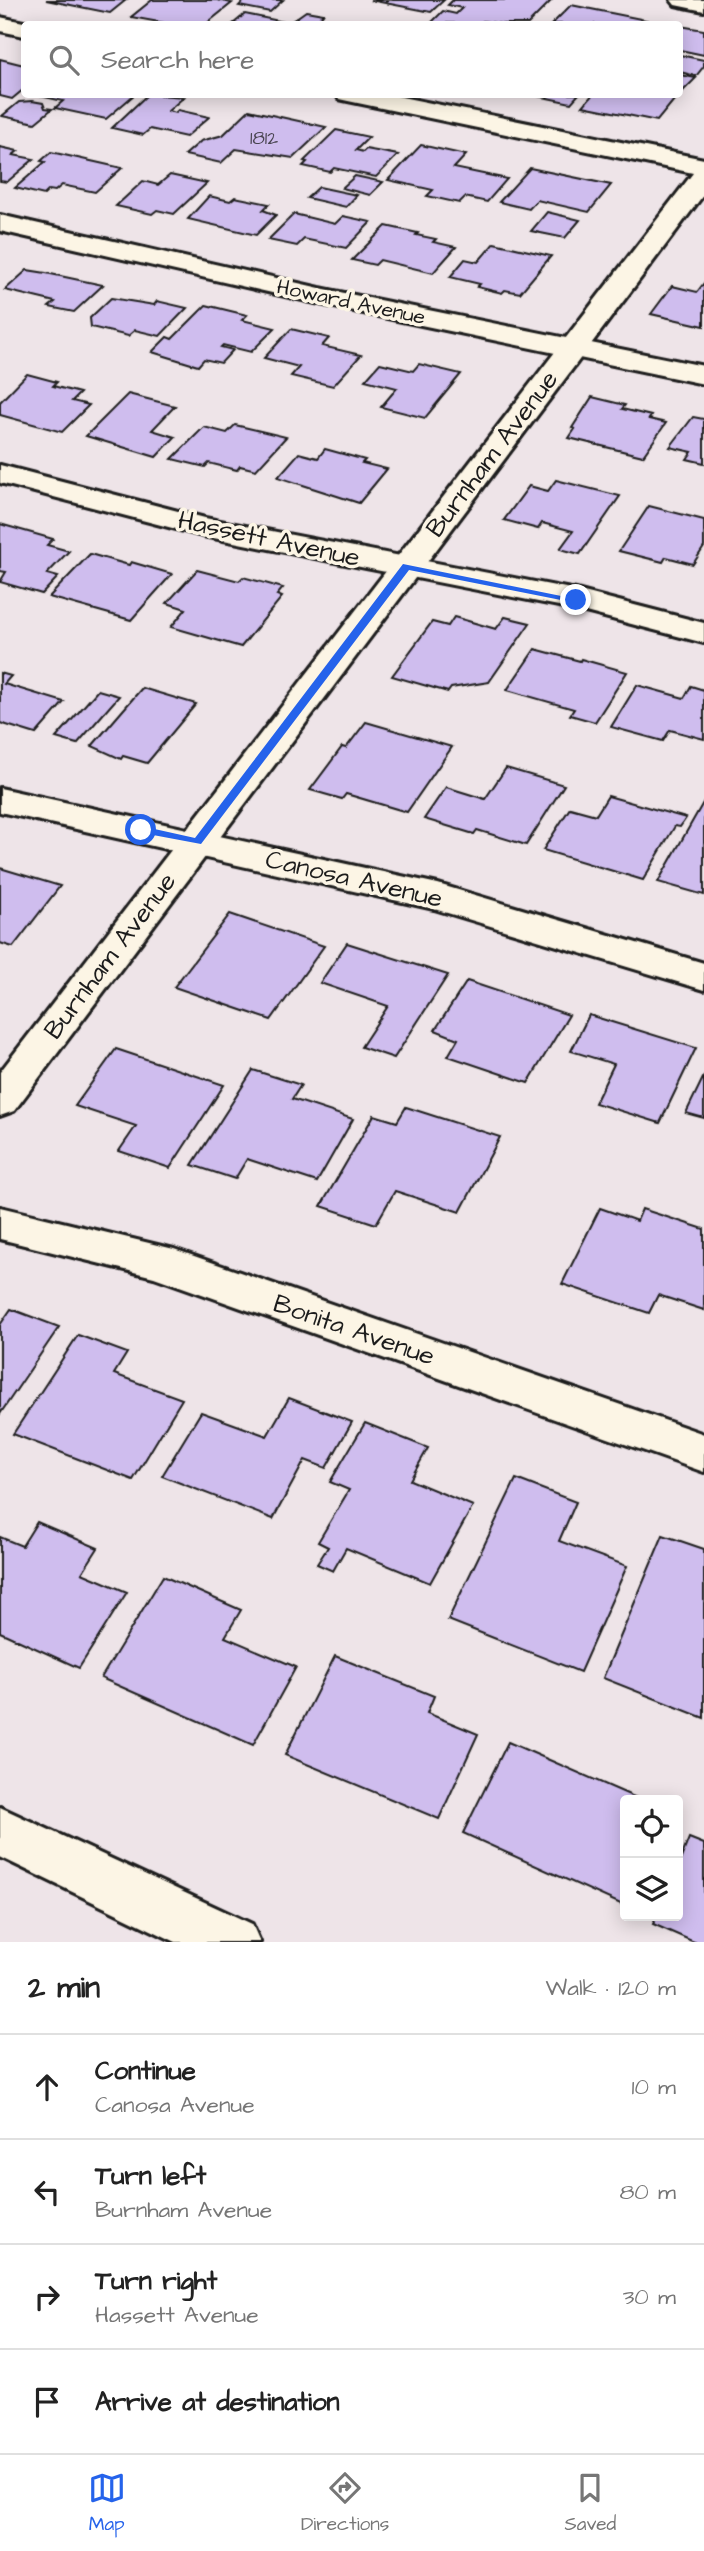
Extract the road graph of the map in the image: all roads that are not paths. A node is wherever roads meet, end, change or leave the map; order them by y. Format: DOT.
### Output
graph roads {
  1 [pos="683,0"];
  2 [pos="704,4"];
  3 [pos="0,24"];
  4 [pos="21,28"];
  5 [pos="368,98"];
  6 [pos="704,167"];
  7 [pos="704,176"];
  8 [pos="0,223"];
  9 [pos="572,349"];
  10 [pos="704,375"];
  11 [pos="0,474"];
  12 [pos="406,566"];
  13 [pos="704,633"];
  14 [pos="0,800"];
  15 [pos="197,842"];
  16 [pos="704,977"];
  17 [pos="0,1101"];
  18 [pos="0,1223"];
  19 [pos="704,1452"];
  20 [pos="0,1831"];
  21 [pos="233,1942"];
  1 -- 2 [label="street"];
  3 -- 4 [label="street"];
  5 -- 6 [label="street"];
  7 -- 9 [label="street, Burnham Avenue"];
  8 -- 9 [label="street, Howard Avenue"];
  9 -- 10 [label="street, Howard Avenue"];
  9 -- 12 [label="street, Burnham Avenue"];
  11 -- 12 [label="street, Hassett Avenue"];
  12 -- 13 [label="street, Hassett Avenue"];
  12 -- 15 [label="street, Burnham Avenue"];
  14 -- 15 [label="street, Canosa Avenue"];
  15 -- 16 [label="street, Canosa Avenue"];
  15 -- 17 [label="street, Burnham Avenue"];
  18 -- 19 [label="street, Bonita Avenue"];
  20 -- 21 [label="street"];
}
